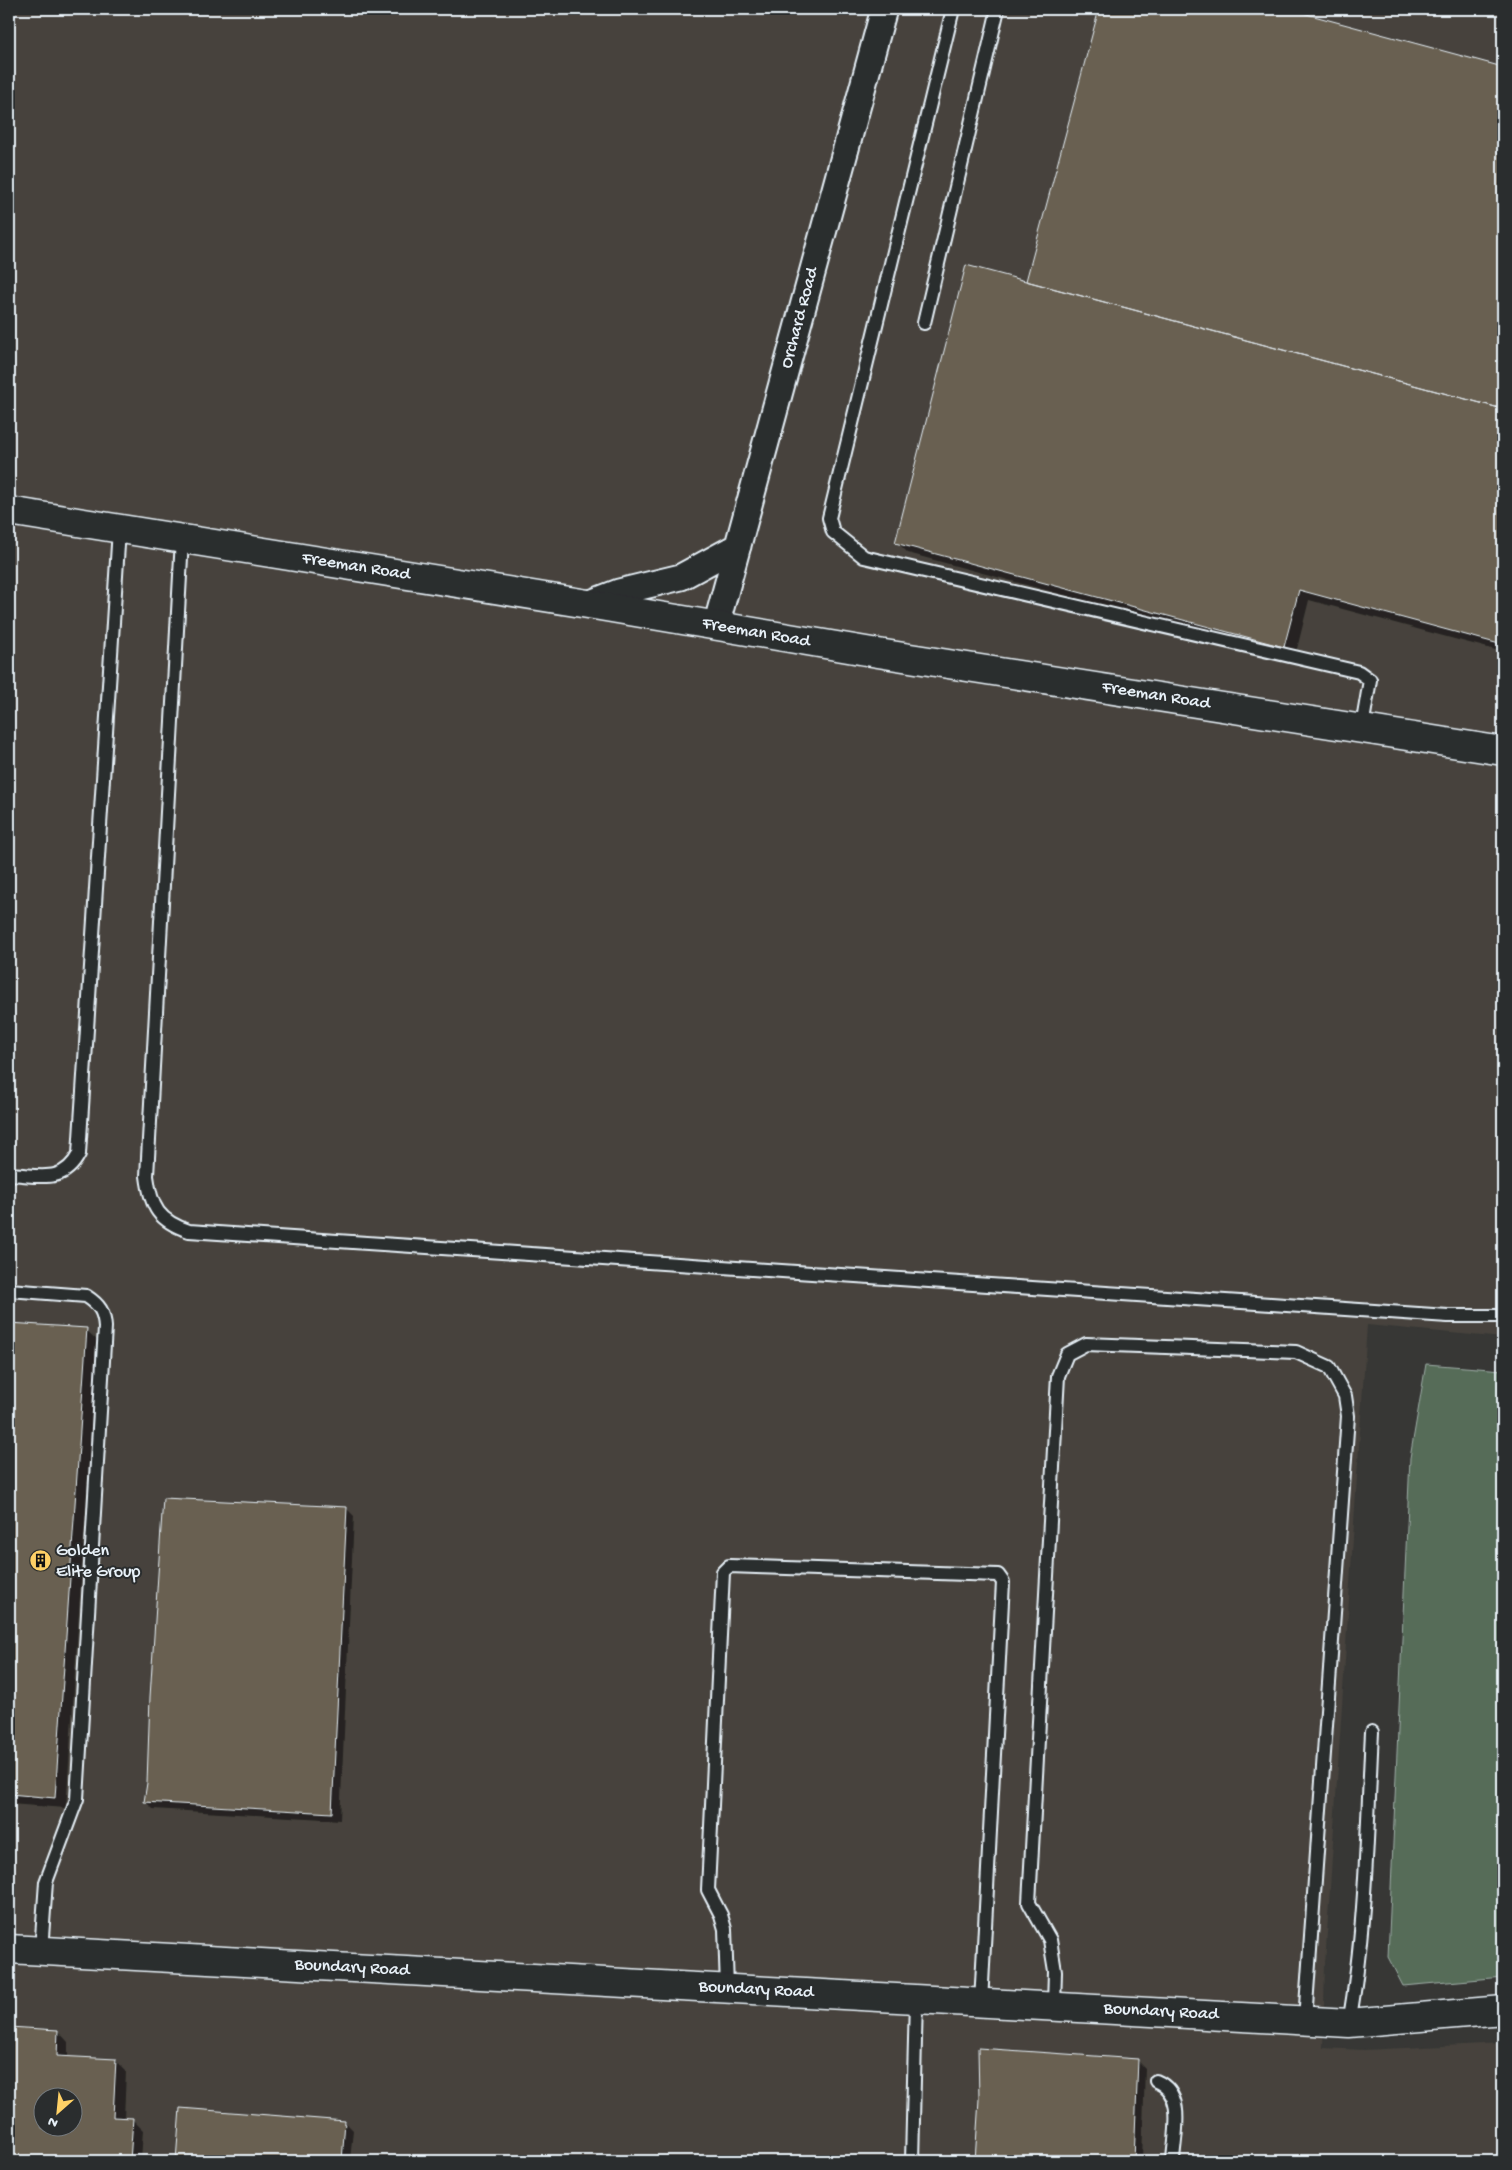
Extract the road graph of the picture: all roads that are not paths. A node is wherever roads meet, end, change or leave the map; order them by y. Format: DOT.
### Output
graph roads {
  1 [pos="884,9"];
  2 [pos="953,9"];
  3 [pos="998,9"];
  4 [pos="924,323"];
  5 [pos="9,511"];
  6 [pos="119,529"];
  7 [pos="182,539"];
  8 [pos="738,546"];
  9 [pos="588,604"];
  10 [pos="716,626"];
  11 [pos="1362,727"];
  12 [pos="1503,751"];
  13 [pos="9,1174"];
  14 [pos="9,1290"];
  15 [pos="1503,1316"];
  16 [pos="1372,1732"];
  17 [pos="9,1949"];
  18 [pos="41,1951"];
  19 [pos="727,1988"];
  20 [pos="916,1999"];
  21 [pos="981,2002"];
  22 [pos="1054,2006"];
  23 [pos="1503,2010"];
  24 [pos="1305,2020"];
  25 [pos="1349,2023"];
  26 [pos="1156,2081"];
  27 [pos="912,2161"];
  28 [pos="1172,2161"];
  1 -- 8 [label="street, Orchard Road"];
  2 -- 11 [label="lane"];
  3 -- 4 [label="lane"];
  5 -- 6 [label="street, Freeman Road"];
  6 -- 7 [label="street, Freeman Road"];
  6 -- 13 [label="lane"];
  7 -- 9 [label="street, Freeman Road"];
  7 -- 15 [label="lane"];
  8 -- 9 [label="street"];
  8 -- 10 [label="street, Orchard Road"];
  9 -- 10 [label="street, Freeman Road"];
  10 -- 11 [label="street, Freeman Road"];
  11 -- 12 [label="street, Freeman Road"];
  14 -- 18 [label="lane"];
  16 -- 25 [label="lane"];
  17 -- 18 [label="street, Boundary Road"];
  18 -- 19 [label="street, Boundary Road"];
  19 -- 20 [label="street, Boundary Road"];
  19 -- 21 [label="lane"];
  20 -- 21 [label="street, Boundary Road"];
  20 -- 27 [label="lane"];
  21 -- 22 [label="street, Boundary Road"];
  22 -- 24 [label="street, Boundary Road"];
  22 -- 24 [label="lane"];
  23 -- 25 [label="street, Boundary Road"];
  24 -- 25 [label="street, Boundary Road"];
  26 -- 28 [label="lane"];
}
